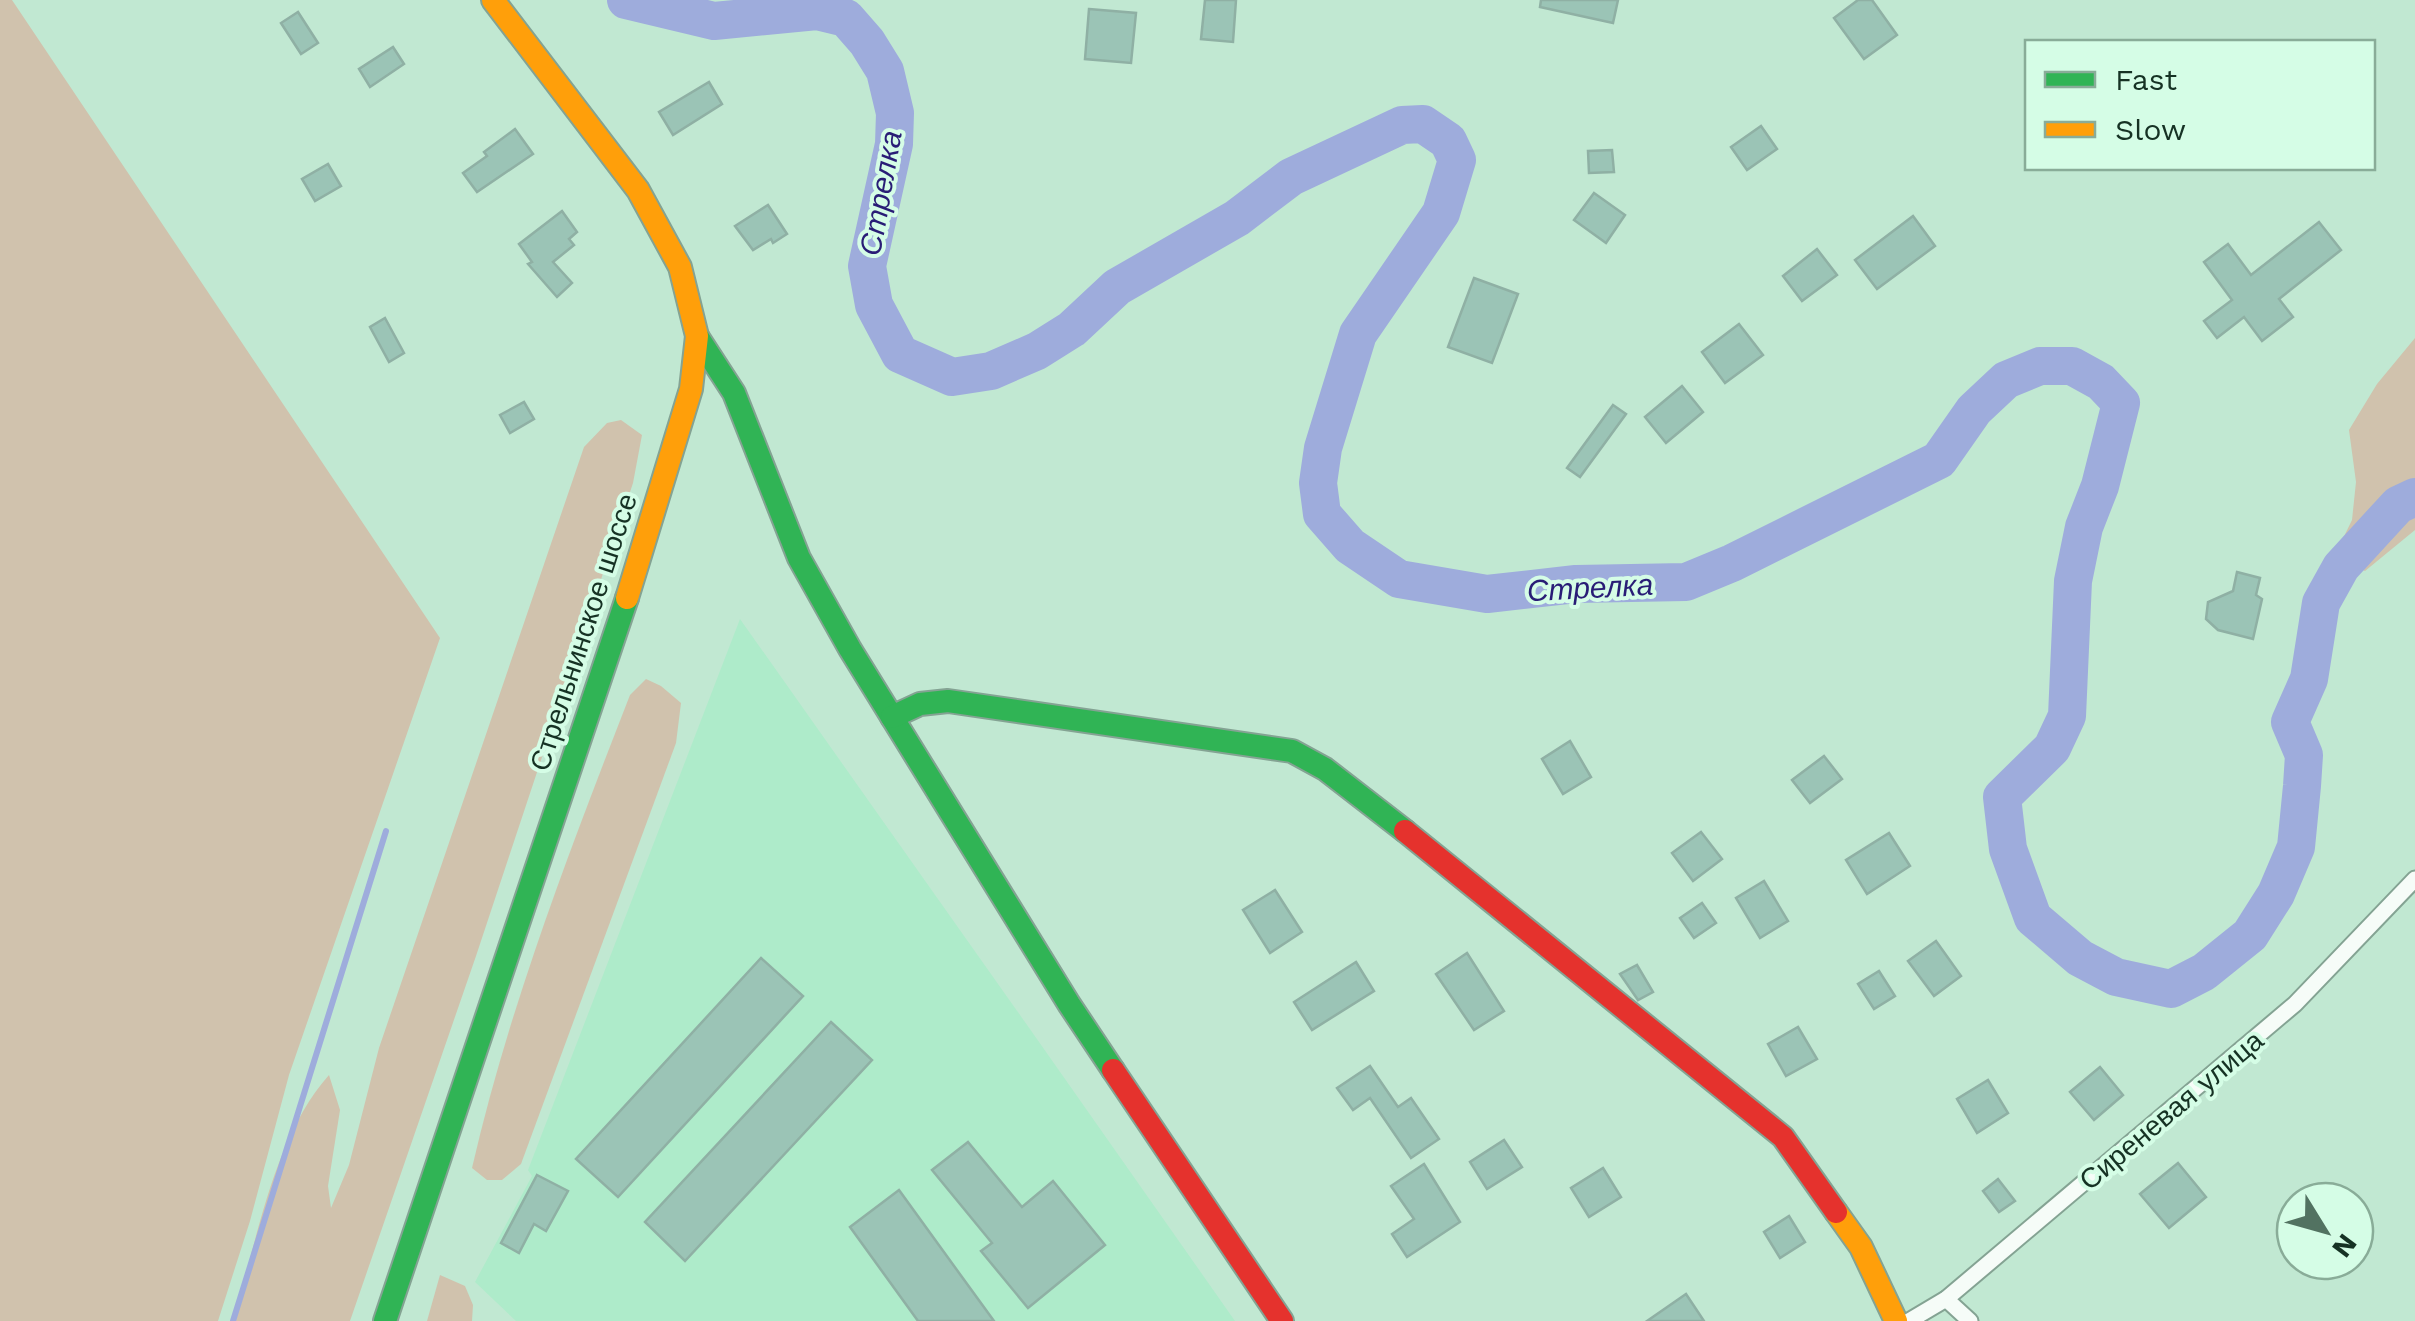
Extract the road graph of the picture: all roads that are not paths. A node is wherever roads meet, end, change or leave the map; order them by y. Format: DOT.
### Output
graph roads {
  1 [pos="493,0"];
  2 [pos="697,336"];
  3 [pos="892,717"];
  4 [pos="2415,879"];
  5 [pos="1946,1299"];
  6 [pos="385,1321"];
  7 [pos="1282,1321"];
  8 [pos="1896,1321"];
  9 [pos="1909,1321"];
  10 [pos="1970,1321"];
  1 -- 2 [label="street, Стрельнинское шоссе"];
  2 -- 3 [label="street"];
  2 -- 6 [label="street, Стрельнинское шоссе"];
  3 -- 7 [label="street"];
  3 -- 8 [label="street"];
  4 -- 5 [label="street, Сиреневая улица"];
  5 -- 9 [label="street, Сиреневая улица"];
  5 -- 10 [label="street"];
}
